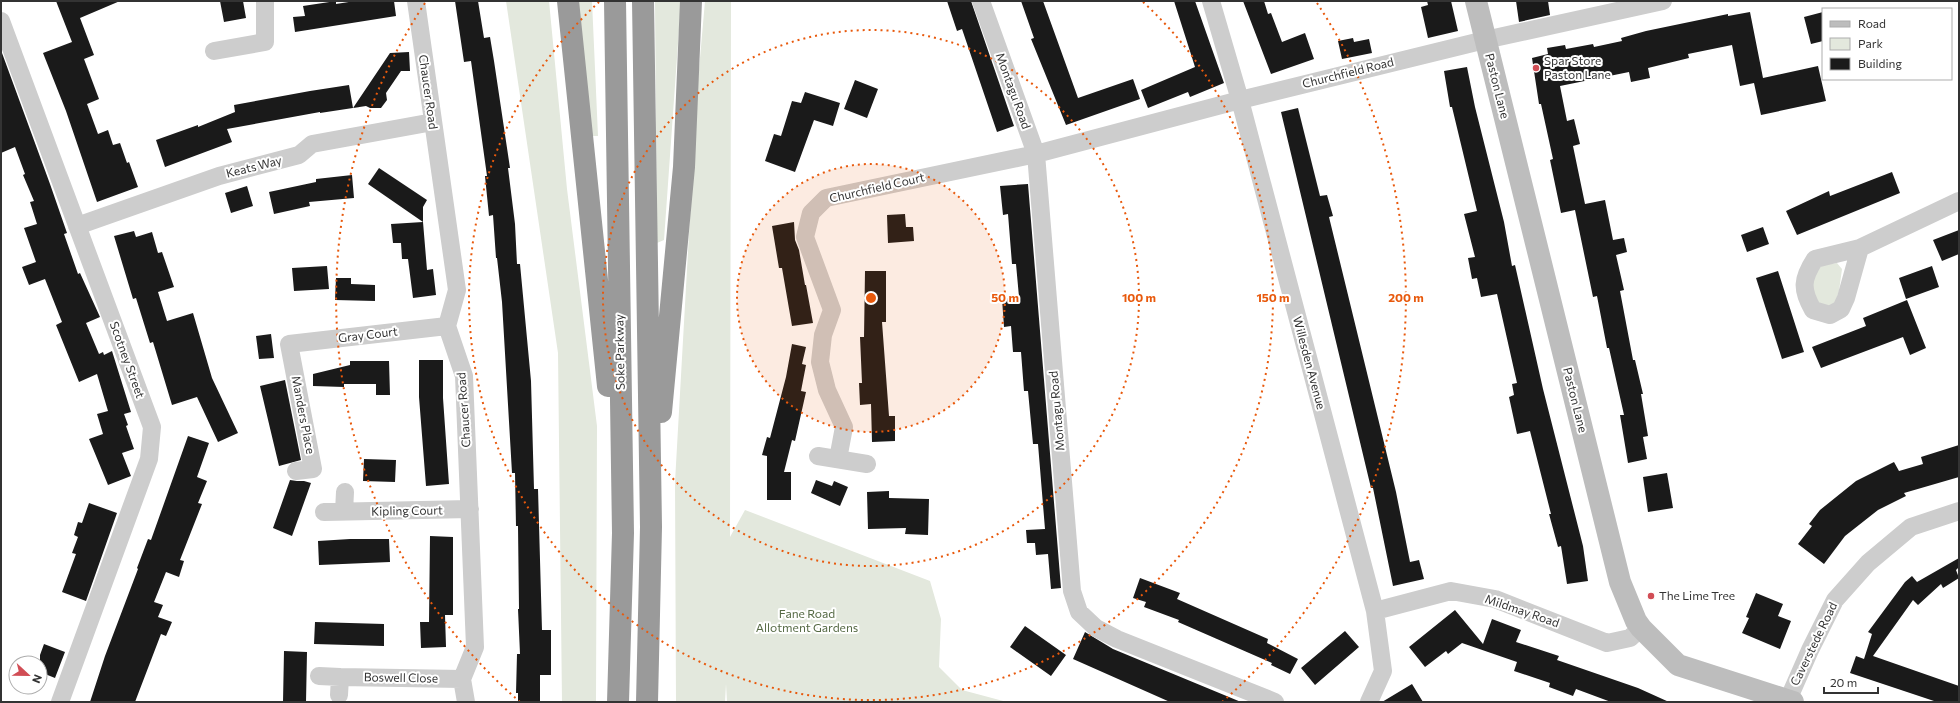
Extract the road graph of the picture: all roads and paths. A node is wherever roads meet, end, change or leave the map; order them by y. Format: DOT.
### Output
graph roads {
  1 [pos="266,1"];
  2 [pos="416,1"];
  3 [pos="568,1"];
  4 [pos="615,1"];
  5 [pos="643,1"];
  6 [pos="691,1"];
  7 [pos="981,1"];
  8 [pos="1211,1"];
  9 [pos="1476,1"];
  10 [pos="1663,1"];
  11 [pos="1,21"];
  12 [pos="1485,40"];
  13 [pos="214,51"];
  14 [pos="1240,100"];
  15 [pos="433,122"];
  16 [pos="1036,154"];
  17 [pos="1959,201"];
  18 [pos="77,226"];
  19 [pos="1860,248"];
  20 [pos="447,326"];
  21 [pos="289,344"];
  22 [pos="818,456"];
  23 [pos="838,459"];
  24 [pos="867,464"];
  25 [pos="296,471"];
  26 [pos="345,492"];
  27 [pos="470,509"];
  28 [pos="1959,511"];
  29 [pos="324,512"];
  30 [pos="344,512"];
  31 [pos="651,527"];
  32 [pos="623,533"];
  33 [pos="1375,612"];
  34 [pos="1641,628"];
  35 [pos="320,676"];
  36 [pos="340,677"];
  37 [pos="462,679"];
  38 [pos="339,695"];
  39 [pos="1791,701"];
  40 [pos="60,702"];
  41 [pos="466,702"];
  42 [pos="618,702"];
  43 [pos="647,702"];
  44 [pos="1275,702"];
  45 [pos="1369,702"];
  1 -- 13 [label="street"];
  2 -- 15 [label="street, Chaucer Road"];
  3 -- 32 [label="highway"];
  4 -- 32 [label="highway, Soke Parkway"];
  5 -- 31 [label="highway"];
  6 -- 31 [label="highway"];
  7 -- 16 [label="street, Montagu Road"];
  8 -- 14 [label="street, Willesden Avenue"];
  9 -- 12 [label="street, Paston Lane"];
  10 -- 12 [label="street, Churchfield Road"];
  11 -- 18 [label="street, Scotney Street"];
  12 -- 14 [label="street, Churchfield Road"];
  12 -- 34 [label="street, Paston Lane"];
  14 -- 16 [label="street, Churchfield Road"];
  14 -- 33 [label="street, Willesden Avenue"];
  15 -- 18 [label="street, Keats Way"];
  15 -- 20 [label="street, Chaucer Road"];
  16 -- 23 [label="street, Churchfield Court"];
  16 -- 44 [label="street, Montagu Road"];
  17 -- 19 [label="street"];
  18 -- 40 [label="street, Scotney Street"];
  20 -- 21 [label="street, Gray Court"];
  20 -- 27 [label="street, Chaucer Road"];
  21 -- 25 [label="street, Manders Place"];
  22 -- 23 [label="street"];
  23 -- 24 [label="street"];
  26 -- 30 [label="street"];
  27 -- 30 [label="street, Kipling Court"];
  27 -- 37 [label="street, Chaucer Road"];
  28 -- 39 [label="street, Caverstede Road"];
  29 -- 30 [label="street, Kipling Court"];
  31 -- 43 [label="highway"];
  32 -- 42 [label="highway, Soke Parkway"];
  33 -- 34 [label="street, Mildmay Road"];
  33 -- 45 [label="street, Willesden Avenue"];
  34 -- 39 [label="street, Paston Lane"];
  35 -- 36 [label="street, Boswell Close"];
  36 -- 37 [label="street, Boswell Close"];
  36 -- 38 [label="street"];
  37 -- 41 [label="street"];
}
